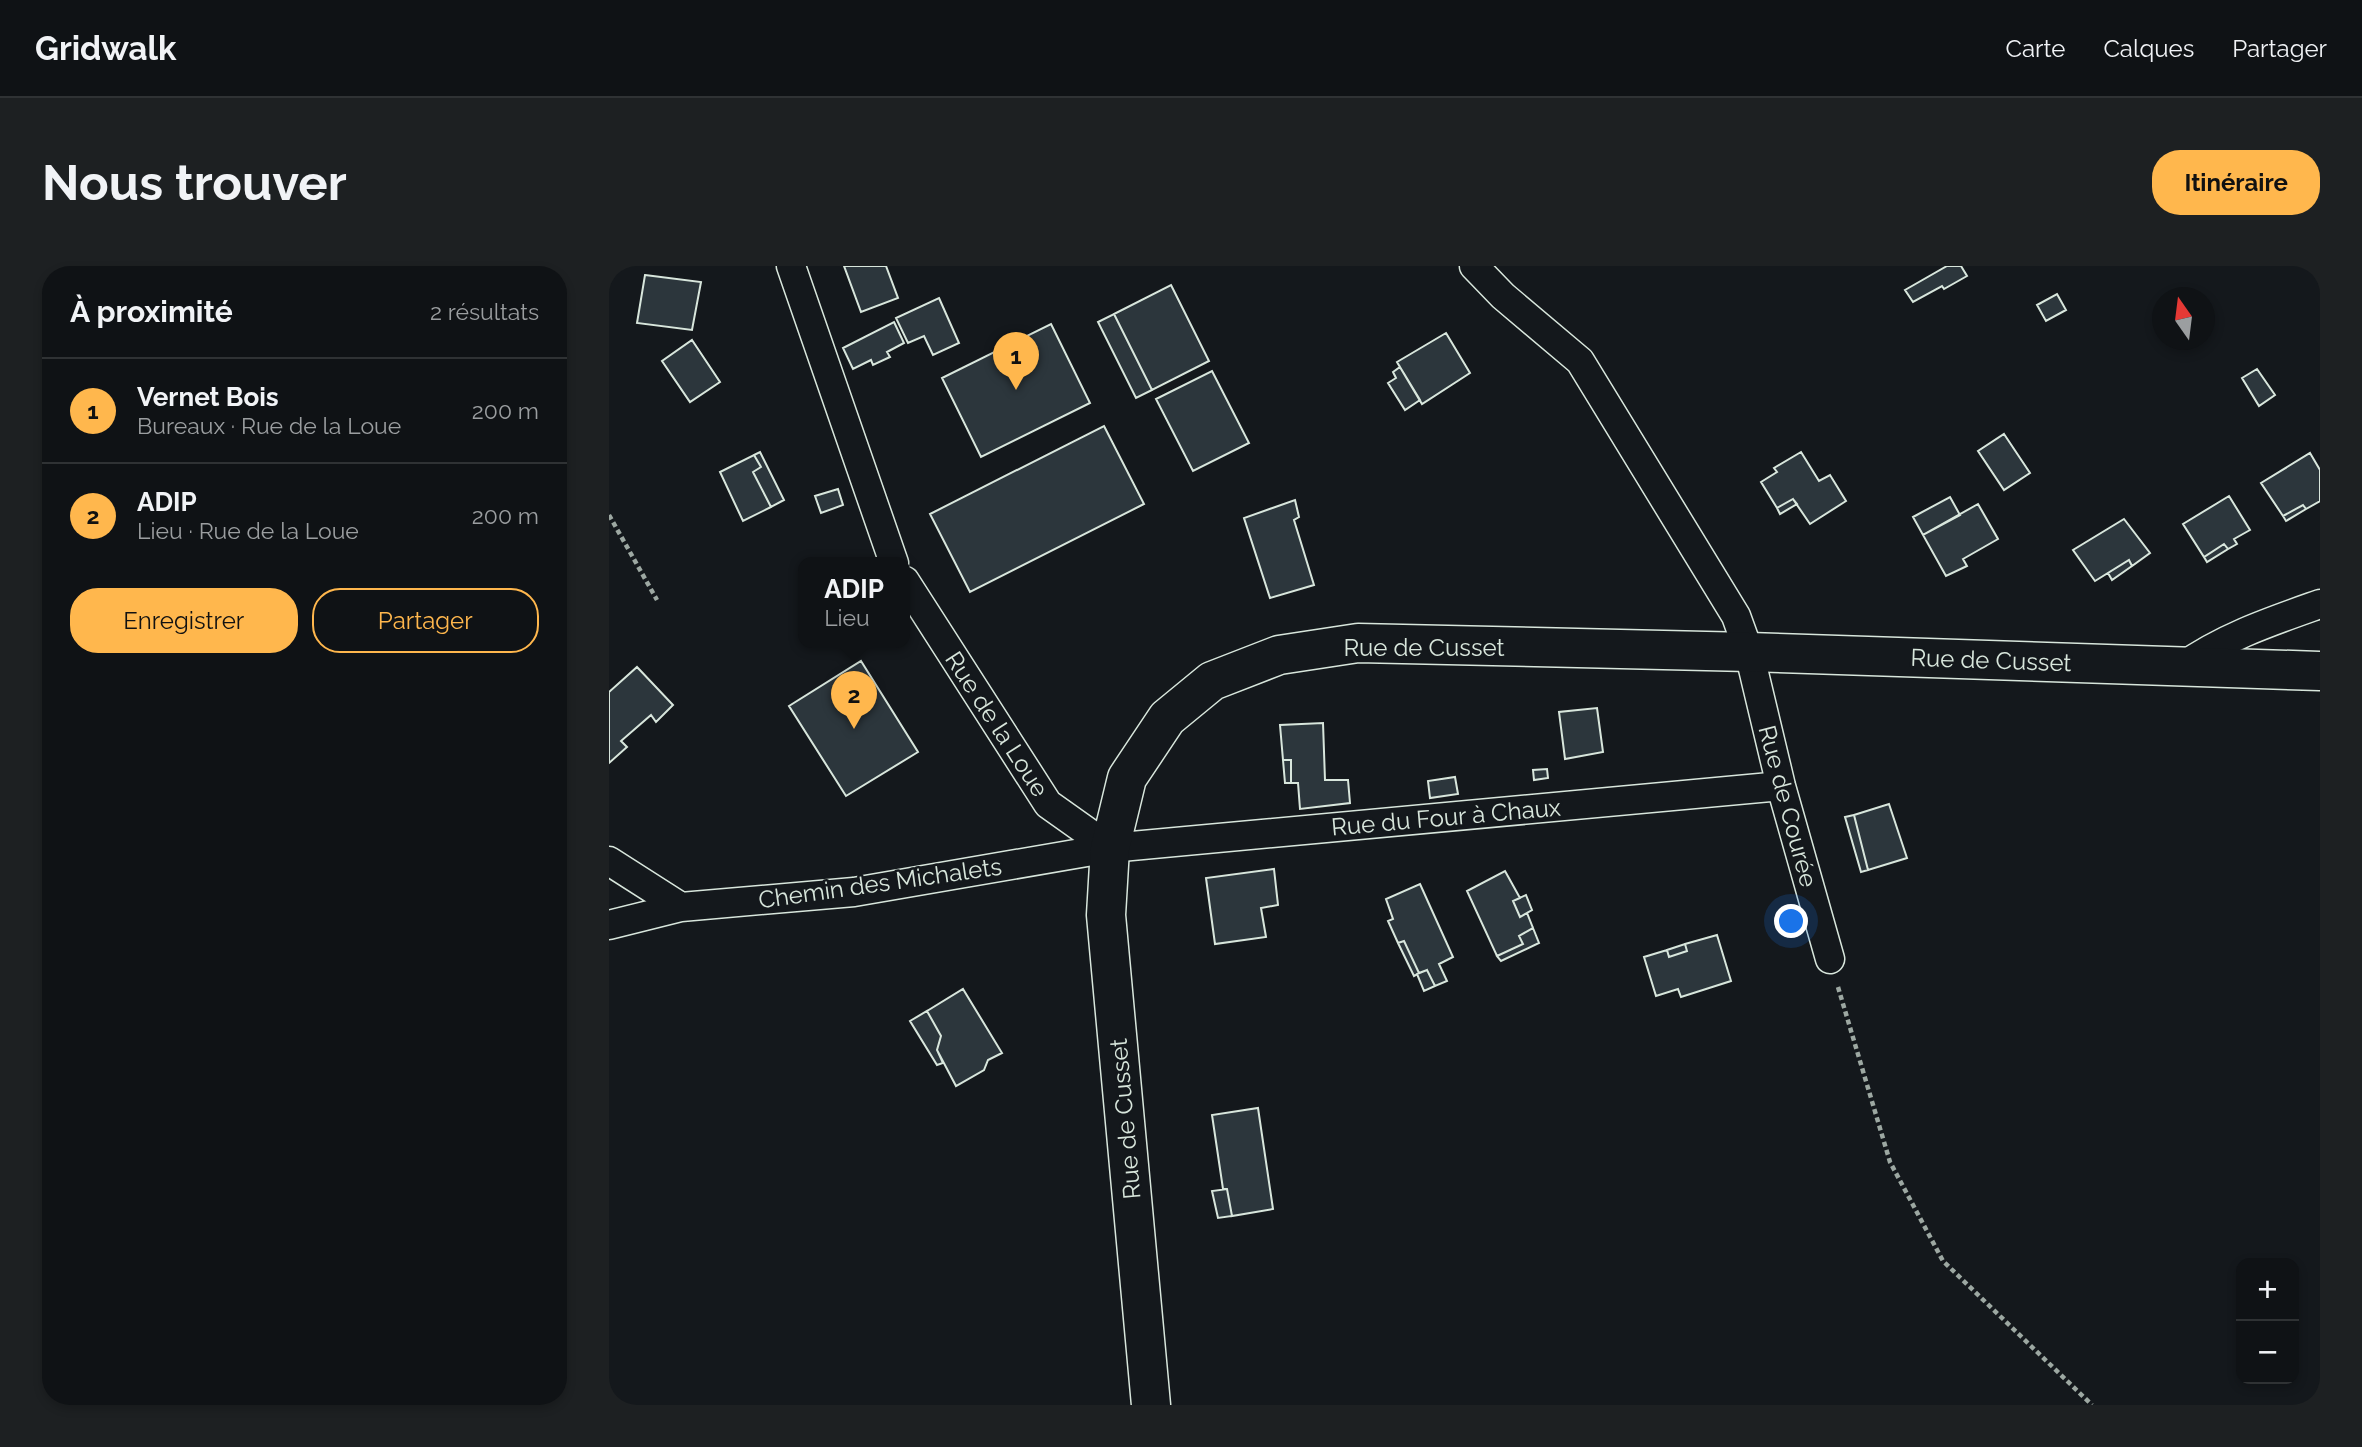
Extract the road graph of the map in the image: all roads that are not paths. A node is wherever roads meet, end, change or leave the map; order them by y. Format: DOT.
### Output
graph roads {
  1 [pos="791,266"];
  2 [pos="1474,266"];
  3 [pos="892,557"];
  4 [pos="910,589"];
  5 [pos="2320,604"];
  6 [pos="1749,652"];
  7 [pos="2182,667"];
  8 [pos="2320,671"];
  9 [pos="1781,786"];
  10 [pos="1110,848"];
  11 [pos="609,861"];
  12 [pos="681,907"];
  13 [pos="609,925"];
  14 [pos="1830,960"];
  15 [pos="1151,1405"];
  1 -- 3 [label="street"];
  2 -- 6 [label="street, Rue de Courée"];
  4 -- 10 [label="street, Rue de la Loue"];
  5 -- 7 [label="street"];
  6 -- 7 [label="street, Rue de Cusset"];
  6 -- 9 [label="street, Rue de Courée"];
  6 -- 10 [label="street, Rue de Cusset"];
  7 -- 8 [label="street, Rue de Cusset"];
  9 -- 10 [label="street, Rue du Four à Chaux"];
  9 -- 14 [label="street, Rue de Courée"];
  10 -- 12 [label="street, Chemin des Michalets"];
  10 -- 15 [label="street, Rue de Cusset"];
  11 -- 12 [label="street"];
  12 -- 13 [label="street, Chemin des Michalets"];
}
